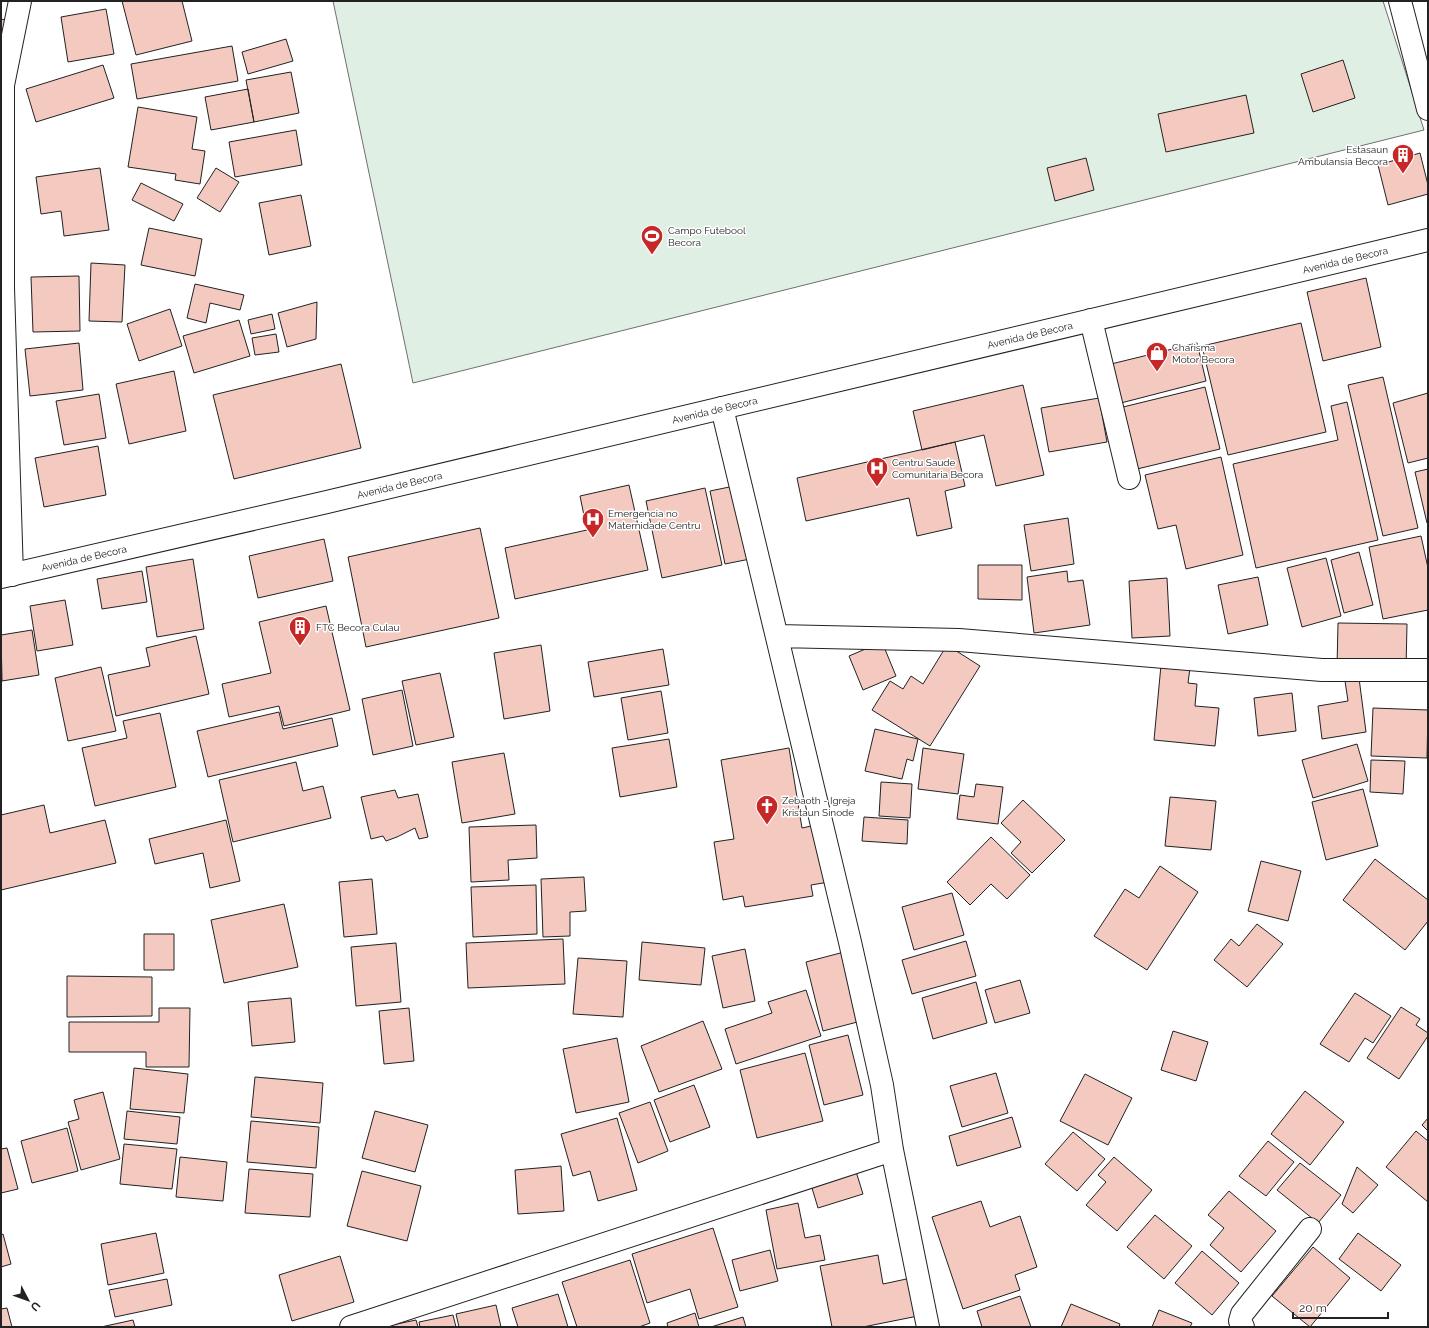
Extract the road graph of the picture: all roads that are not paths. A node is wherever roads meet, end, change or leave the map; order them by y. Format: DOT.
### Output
graph roads {
  1 [pos="20,1"];
  2 [pos="1400,1"];
  3 [pos="1428,109"];
  4 [pos="1428,240"];
  5 [pos="1091,320"];
  6 [pos="722,408"];
  7 [pos="1129,478"];
  8 [pos="6,576"];
  9 [pos="777,636"];
  10 [pos="1428,670"];
  11 [pos="892,1150"];
  12 [pos="1310,1229"];
  13 [pos="351,1327"];
  14 [pos="928,1327"];
  15 [pos="1243,1327"];
  1 -- 8 [label="street"];
  2 -- 3 [label="street"];
  4 -- 5 [label="street, Avenida de Becora"];
  5 -- 6 [label="street, Avenida de Becora"];
  5 -- 7 [label="street"];
  6 -- 8 [label="street, Avenida de Becora"];
  6 -- 9 [label="street"];
  9 -- 10 [label="street"];
  9 -- 11 [label="street"];
  11 -- 13 [label="street"];
  11 -- 14 [label="street"];
  12 -- 15 [label="street"];
}
